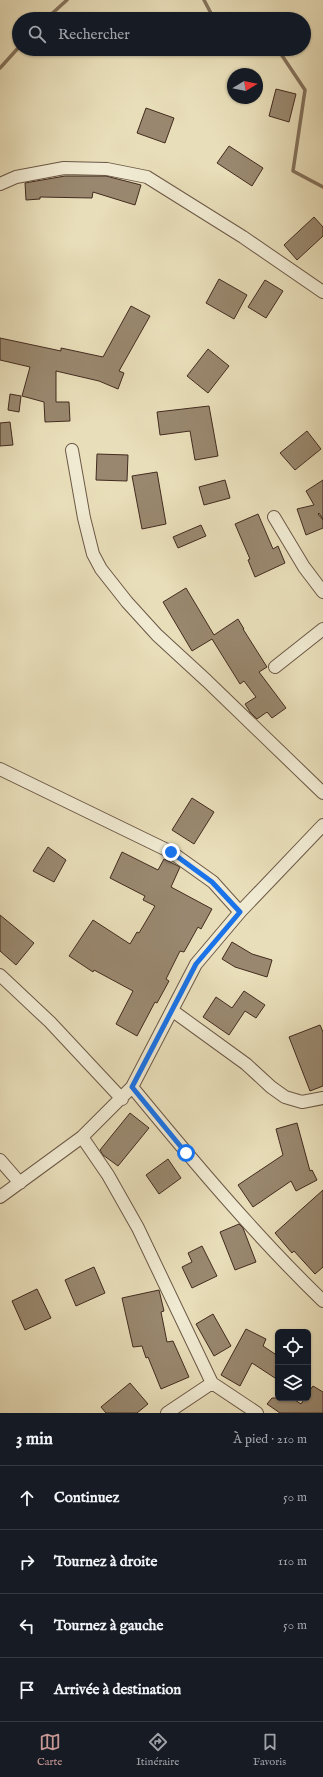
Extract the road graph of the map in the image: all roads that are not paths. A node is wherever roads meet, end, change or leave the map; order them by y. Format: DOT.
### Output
graph roads {
  1 [pos="0,184"];
  2 [pos="323,292"];
  3 [pos="72,450"];
  4 [pos="274,517"];
  5 [pos="323,592"];
  6 [pos="323,629"];
  7 [pos="275,667"];
  8 [pos="0,769"];
  9 [pos="323,793"];
  10 [pos="323,824"];
  11 [pos="240,912"];
  12 [pos="0,975"];
  13 [pos="173,1011"];
  14 [pos="132,1087"];
  15 [pos="122,1098"];
  16 [pos="323,1098"];
  17 [pos="82,1137"];
  18 [pos="0,1160"];
  19 [pos="20,1183"];
  20 [pos="0,1197"];
  21 [pos="323,1301"];
  22 [pos="212,1383"];
  23 [pos="168,1413"];
  24 [pos="257,1413"];
  1 -- 2 [label="street"];
  3 -- 9 [label="street"];
  4 -- 5 [label="street"];
  6 -- 7 [label="street"];
  8 -- 11 [label="street"];
  10 -- 11 [label="street"];
  11 -- 13 [label="street"];
  12 -- 15 [label="street"];
  13 -- 14 [label="street"];
  13 -- 16 [label="street"];
  14 -- 15 [label="street"];
  14 -- 21 [label="street"];
  15 -- 17 [label="street"];
  17 -- 19 [label="street"];
  17 -- 22 [label="street"];
  18 -- 19 [label="street"];
  19 -- 20 [label="street"];
  22 -- 23 [label="street"];
  22 -- 24 [label="street"];
}
